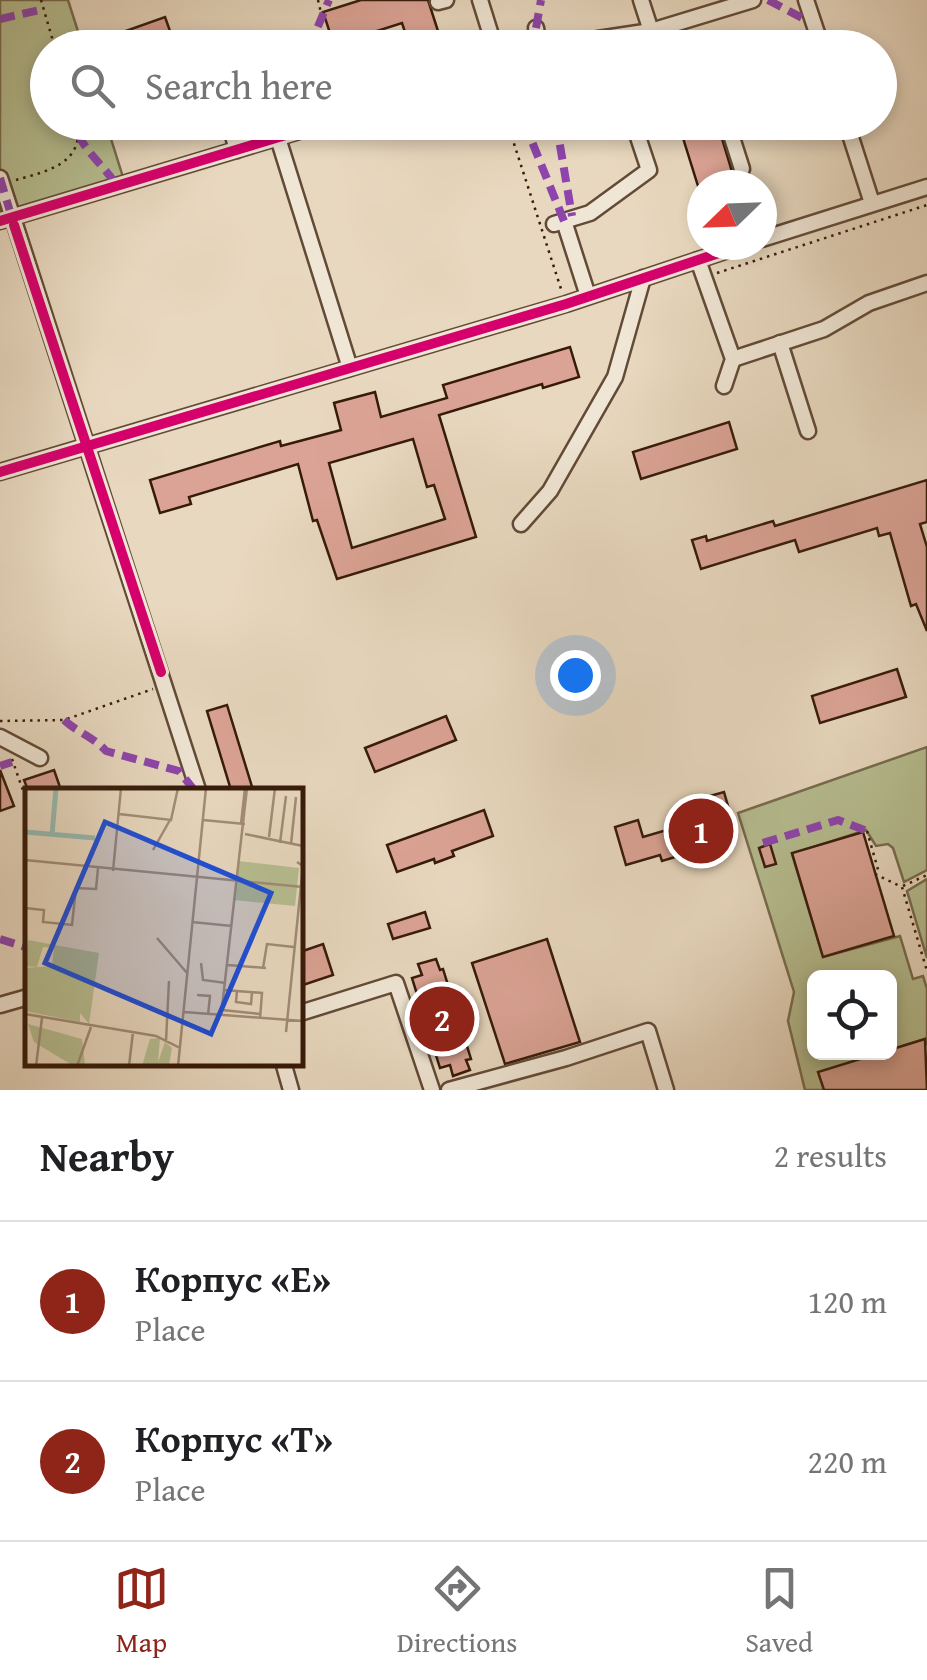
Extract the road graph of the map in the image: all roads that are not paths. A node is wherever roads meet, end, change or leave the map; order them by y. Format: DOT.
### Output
graph roads {
  1 [pos="480,0"];
  2 [pos="641,0"];
  3 [pos="753,0"];
  4 [pos="806,0"];
  5 [pos="489,30"];
  6 [pos="651,30"];
  7 [pos="654,30"];
  8 [pos="816,30"];
  9 [pos="234,140"];
  10 [pos="271,140"];
  11 [pos="279,140"];
  12 [pos="639,140"];
  13 [pos="733,140"];
  14 [pos="852,140"];
  15 [pos="237,150"];
  16 [pos="742,169"];
  17 [pos="1,181"];
  18 [pos="927,187"];
  19 [pos="872,203"];
  20 [pos="9,221"];
  21 [pos="777,234"];
  22 [pos="698,260"];
  23 [pos="643,278"];
  24 [pos="927,282"];
  25 [pos="588,296"];
  26 [pos="780,344"];
  27 [pos="733,359"];
  28 [pos="350,368"];
  29 [pos="724,386"];
  30 [pos="808,431"];
  31 [pos="87,446"];
  32 [pos="0,472"];
  33 [pos="520,524"];
  34 [pos="4,742"];
  35 [pos="40,758"];
  36 [pos="197,788"];
  37 [pos="25,997"];
  38 [pos="0,1005"];
  39 [pos="302,1012"];
  40 [pos="284,1065"];
  41 [pos="292,1090"];
  42 [pos="432,1090"];
  43 [pos="449,1090"];
  44 [pos="666,1090"];
  1 -- 5 [label="street"];
  2 -- 6 [label="street"];
  3 -- 7 [label="street"];
  4 -- 8 [label="street"];
  9 -- 15 [label="street"];
  10 -- 15 [label="street"];
  11 -- 28 [label="street"];
  12 -- 25 [label="street"];
  13 -- 16 [label="street"];
  14 -- 19 [label="street"];
  15 -- 20 [label="street"];
  17 -- 20 [label="street"];
  18 -- 19 [label="street"];
  19 -- 21 [label="street"];
  20 -- 31 [label="street"];
  22 -- 23 [label="street"];
  22 -- 27 [label="street"];
  23 -- 25 [label="street"];
  23 -- 33 [label="street"];
  24 -- 26 [label="street"];
  25 -- 28 [label="street"];
  26 -- 27 [label="street"];
  26 -- 30 [label="street"];
  27 -- 29 [label="street"];
  28 -- 31 [label="street"];
  31 -- 32 [label="street"];
  31 -- 36 [label="street"];
  34 -- 35 [label="street"];
  37 -- 38 [label="street"];
  39 -- 42 [label="street"];
  40 -- 41 [label="street"];
  43 -- 44 [label="street"];
}
